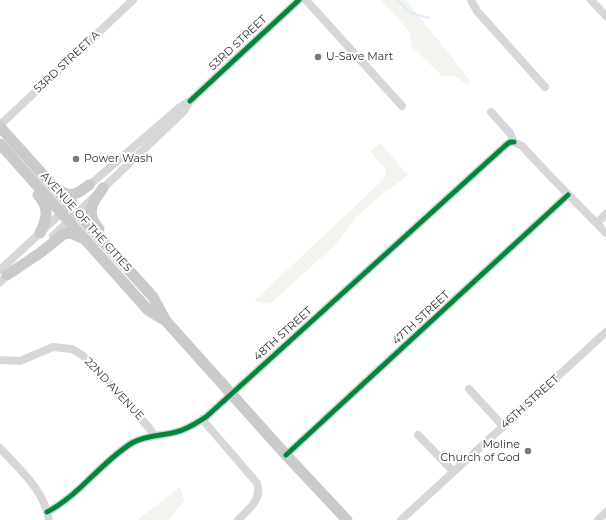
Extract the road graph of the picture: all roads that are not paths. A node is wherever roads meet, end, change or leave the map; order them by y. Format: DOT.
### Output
graph roads {
  1 [pos="133,0"];
  2 [pos="299,0"];
  3 [pos="306,0"];
  4 [pos="471,0"];
  5 [pos="591,0"];
  6 [pos="606,16"];
  7 [pos="545,87"];
  8 [pos="190,100"];
  9 [pos="402,106"];
  10 [pos="491,112"];
  11 [pos="0,126"];
  12 [pos="514,142"];
  13 [pos="0,145"];
  14 [pos="52,184"];
  15 [pos="89,185"];
  16 [pos="103,188"];
  17 [pos="568,195"];
  18 [pos="69,204"];
  19 [pos="61,212"];
  20 [pos="78,213"];
  21 [pos="606,214"];
  22 [pos="69,222"];
  23 [pos="596,223"];
  24 [pos="40,232"];
  25 [pos="606,233"];
  26 [pos="89,244"];
  27 [pos="2,276"];
  28 [pos="153,297"];
  29 [pos="166,321"];
  30 [pos="606,332"];
  31 [pos="0,360"];
  32 [pos="469,389"];
  33 [pos="231,394"];
  34 [pos="202,419"];
  35 [pos="503,426"];
  36 [pos="153,435"];
  37 [pos="418,435"];
  38 [pos="0,448"];
  39 [pos="286,455"];
  40 [pos="453,471"];
  41 [pos="606,512"];
  42 [pos="48,516"];
  43 [pos="238,520"];
  44 [pos="347,520"];
  45 [pos="401,520"];
  46 [pos="598,520"];
  1 -- 11 [label="street, 53RD STREET A"];
  2 -- 8 [label="street, 53RD STREET"];
  3 -- 9 [label="street"];
  4 -- 7 [label="street"];
  5 -- 6 [label="street"];
  8 -- 15 [label="street, 53RD STREET"];
  8 -- 16 [label="street, 53RD STREET"];
  10 -- 12 [label="street"];
  11 -- 14 [label="main road, AVENUE OF THE CITIES"];
  12 -- 17 [label="street"];
  12 -- 33 [label="street, 48TH STREET"];
  13 -- 19 [label="main road, AVENUE OF THE CITIES"];
  13 -- 24 [label="main road"];
  14 -- 15 [label="main road"];
  14 -- 18 [label="main road, AVENUE OF THE CITIES"];
  15 -- 18 [label="street, 53RD STREET"];
  16 -- 20 [label="street, 53RD STREET"];
  16 -- 28 [label="main road"];
  17 -- 23 [label="street"];
  17 -- 39 [label="street, 47TH STREET"];
  18 -- 19 [label="street, 53RD STREET"];
  18 -- 20 [label="main road, AVENUE OF THE CITIES"];
  19 -- 22 [label="main road, AVENUE OF THE CITIES"];
  19 -- 24 [label="street, 53RD STREET"];
  20 -- 22 [label="street, 53RD STREET"];
  20 -- 28 [label="main road, AVENUE OF THE CITIES"];
  21 -- 23 [label="street"];
  22 -- 26 [label="main road, AVENUE OF THE CITIES"];
  22 -- 27 [label="street, 53RD STREET"];
  23 -- 25 [label="street"];
  24 -- 27 [label="street, 53RD STREET"];
  26 -- 27 [label="main road"];
  26 -- 29 [label="main road, AVENUE OF THE CITIES"];
  28 -- 29 [label="main road, AVENUE OF THE CITIES"];
  29 -- 33 [label="main road, AVENUE OF THE CITIES"];
  30 -- 35 [label="street, 46TH STREET"];
  31 -- 36 [label="street, 22ND AVENUE"];
  32 -- 35 [label="street"];
  33 -- 34 [label="street, 48TH STREET"];
  33 -- 39 [label="main road, AVENUE OF THE CITIES"];
  34 -- 36 [label="street, 48TH STREET"];
  34 -- 43 [label="street"];
  35 -- 40 [label="street, 46TH STREET"];
  36 -- 42 [label="street, 48TH STREET"];
  37 -- 40 [label="street"];
  38 -- 42 [label="street"];
  39 -- 44 [label="main road, AVENUE OF THE CITIES"];
  40 -- 45 [label="street, 46TH STREET"];
  41 -- 46 [label="street"];
}
